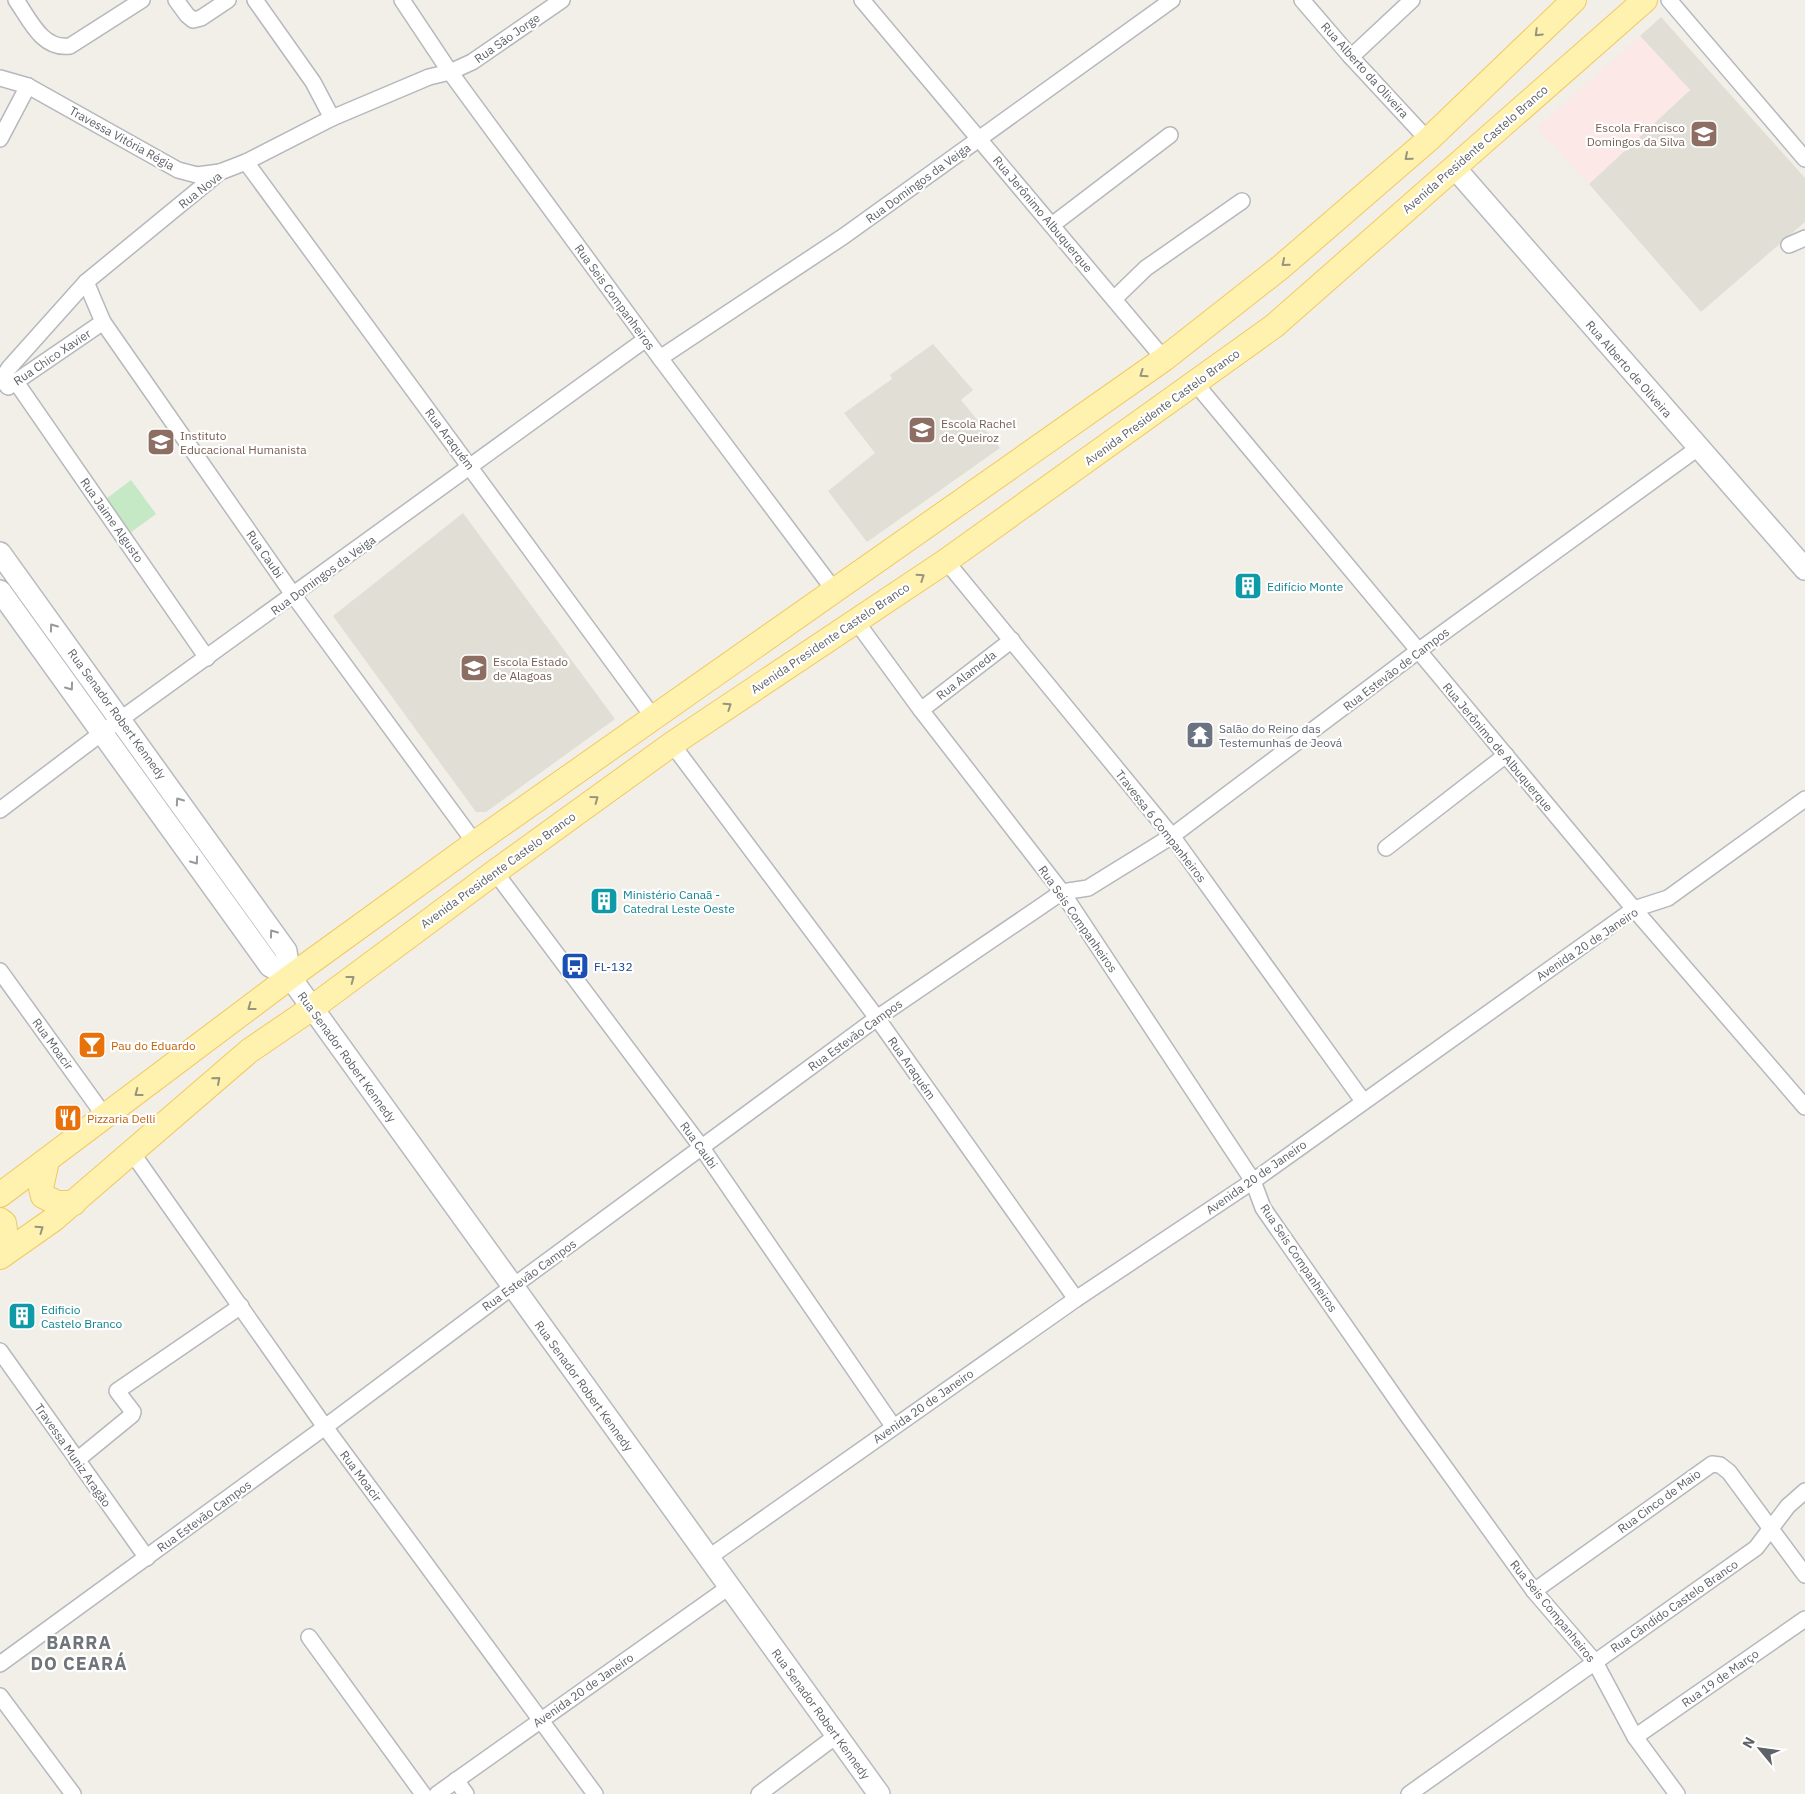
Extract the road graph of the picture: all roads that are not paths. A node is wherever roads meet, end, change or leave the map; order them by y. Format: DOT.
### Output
graph roads {
  1 [pos="16,0"];
  2 [pos="142,0"];
  3 [pos="176,0"];
  4 [pos="228,0"];
  5 [pos="255,0"];
  6 [pos="562,0"];
  7 [pos="862,0"];
  8 [pos="1172,0"];
  9 [pos="1302,0"];
  10 [pos="1412,0"];
  11 [pos="1574,0"];
  12 [pos="1645,0"];
  13 [pos="1669,0"];
  14 [pos="405,2"];
  15 [pos="1351,57"];
  16 [pos="450,72"];
  17 [pos="0,78"];
  18 [pos="28,86"];
  19 [pos="332,118"];
  20 [pos="1170,135"];
  21 [pos="980,138"];
  22 [pos="0,139"];
  23 [pos="1428,140"];
  24 [pos="1805,158"];
  25 [pos="246,162"];
  26 [pos="1454,167"];
  27 [pos="220,172"];
  28 [pos="1242,201"];
  29 [pos="1052,225"];
  30 [pos="1805,238"];
  31 [pos="1789,246"];
  32 [pos="86,282"];
  33 [pos="1114,299"];
  34 [pos="104,322"];
  35 [pos="646,339"];
  36 [pos="660,358"];
  37 [pos="1164,359"];
  38 [pos="0,382"];
  39 [pos="16,382"];
  40 [pos="1196,384"];
  41 [pos="0,391"];
  42 [pos="1698,448"];
  43 [pos="471,467"];
  44 [pos="0,554"];
  45 [pos="946,561"];
  46 [pos="1805,569"];
  47 [pos="834,590"];
  48 [pos="0,591"];
  49 [pos="294,596"];
  50 [pos="856,620"];
  51 [pos="1012,640"];
  52 [pos="1418,652"];
  53 [pos="207,658"];
  54 [pos="921,710"];
  55 [pos="653,717"];
  56 [pos="121,719"];
  57 [pos="103,732"];
  58 [pos="672,744"];
  59 [pos="1506,755"];
  60 [pos="1805,799"];
  61 [pos="0,810"];
  62 [pos="1172,836"];
  63 [pos="474,843"];
  64 [pos="1386,848"];
  65 [pos="495,872"];
  66 [pos="1062,892"];
  67 [pos="1634,909"];
  68 [pos="0,971"];
  69 [pos="290,978"];
  70 [pos="312,1008"];
  71 [pos="877,1018"];
  72 [pos="1363,1101"];
  73 [pos="1805,1107"];
  74 [pos="106,1118"];
  75 [pos="702,1148"];
  76 [pos="133,1154"];
  77 [pos="46,1161"];
  78 [pos="1253,1181"];
  79 [pos="0,1196"];
  80 [pos="74,1203"];
  81 [pos="0,1220"];
  82 [pos="0,1251"];
  83 [pos="0,1257"];
  84 [pos="512,1286"];
  85 [pos="1076,1298"];
  86 [pos="241,1306"];
  87 [pos="0,1351"];
  88 [pos="893,1426"];
  89 [pos="325,1427"];
  90 [pos="77,1460"];
  91 [pos="1805,1491"];
  92 [pos="1772,1527"];
  93 [pos="147,1558"];
  94 [pos="708,1558"];
  95 [pos="1805,1575"];
  96 [pos="729,1587"];
  97 [pos="1534,1592"];
  98 [pos="1805,1619"];
  99 [pos="309,1638"];
  100 [pos="1594,1662"];
  101 [pos="0,1664"];
  102 [pos="0,1696"];
  103 [pos="542,1720"];
  104 [pos="836,1736"];
  105 [pos="1635,1737"];
  106 [pos="456,1780"];
  107 [pos="1418,1792"];
  108 [pos="73,1794"];
  109 [pos="423,1794"];
  110 [pos="437,1794"];
  111 [pos="466,1794"];
  112 [pos="595,1794"];
  113 [pos="760,1794"];
  114 [pos="879,1794"];
  115 [pos="1677,1794"];
  1 -- 2 [label="street"];
  3 -- 4 [label="street"];
  5 -- 19 [label="street"];
  6 -- 16 [label="street, Rua São Jorge"];
  7 -- 21 [label="street, Rua Jerônimo Albuquerque"];
  8 -- 21 [label="street, Rua Domingos da Veiga"];
  9 -- 15 [label="street, Rua Alberto da Oliveira"];
  10 -- 15 [label="street"];
  11 -- 23 [label="main road, one-way"];
  12 -- 26 [label="main road, Avenida Presidente Castelo Branco"];
  13 -- 24 [label="street"];
  14 -- 16 [label="street, Rua Seis Companheiros"];
  15 -- 23 [label="street, Rua Alberto da Oliveira"];
  16 -- 19 [label="street, Rua Nova"];
  16 -- 35 [label="street, Rua Seis Companheiros"];
  17 -- 18 [label="street, Travessa Vitória Régia"];
  18 -- 22 [label="street"];
  18 -- 27 [label="street, Travessa Vitória Régia"];
  19 -- 25 [label="street, Rua Nova"];
  20 -- 29 [label="street"];
  21 -- 29 [label="street, Rua Jerônimo Albuquerque"];
  21 -- 36 [label="street, Rua Domingos da Veiga"];
  23 -- 37 [label="main road, one-way"];
  25 -- 27 [label="street, Rua Nova"];
  25 -- 43 [label="street, Rua Araquém"];
  26 -- 40 [label="main road, Avenida Presidente Castelo Branco"];
  26 -- 42 [label="street, Rua Alberto de Oliveira"];
  27 -- 32 [label="street, Rua Nova"];
  28 -- 33 [label="street"];
  29 -- 33 [label="street, Rua Jerônimo Albuquerque"];
  30 -- 31 [label="street"];
  32 -- 34 [label="street, Rua Caubi"];
  32 -- 38 [label="street, Rua Nova"];
  33 -- 37 [label="street, Rua Jerônimo Albuquerque"];
  34 -- 39 [label="street, Rua Chico Xavier"];
  34 -- 49 [label="street, Rua Caubi"];
  35 -- 36 [label="street, Rua Seis Companheiros"];
  35 -- 43 [label="street, Rua Domingos da Veiga"];
  36 -- 47 [label="street, Rua Seis Companheiros"];
  37 -- 47 [label="main road, one-way"];
  39 -- 41 [label="street, Rua Chico Xavier"];
  39 -- 53 [label="street, Rua Jaime Algusto"];
  40 -- 45 [label="main road, Avenida Presidente Castelo Branco"];
  40 -- 52 [label="street, Rua Jerônimo de Albuquerque"];
  42 -- 46 [label="street, Rua Alberto de Oliveira"];
  42 -- 52 [label="street, Rua Estevão de Campos"];
  43 -- 49 [label="street, Rua Domingos da Veiga"];
  43 -- 55 [label="street, Rua Araquém"];
  56 -- 44 [label="street, Rua Senador Robert Kennedy, one-way"];
  50 -- 45 [label="main road, Avenida Presidente Castelo Branco, one-way"];
  45 -- 51 [label="street, Travessa 6 Companheiros"];
  47 -- 55 [label="main road"];
  48 -- 57 [label="street, Rua Senador Robert Kennedy, one-way"];
  49 -- 53 [label="street, Rua Domingos da Veiga"];
  49 -- 63 [label="street, Rua Caubi"];
  50 -- 54 [label="street, Rua Seis Companheiros"];
  58 -- 50 [label="main road, Avenida Presidente Castelo Branco, one-way"];
  51 -- 54 [label="street, Rua Alameda"];
  51 -- 62 [label="street, Travessa 6 Companheiros"];
  52 -- 59 [label="street, Rua Jerônimo de Albuquerque"];
  52 -- 62 [label="street, Rua Estevão de Campos"];
  53 -- 56 [label="street, Rua Domingos da Veiga"];
  54 -- 66 [label="street, Rua Seis Companheiros"];
  55 -- 63 [label="main road"];
  56 -- 57 [label="street, Rua Domingos da Veiga"];
  69 -- 56 [label="street, Rua Senador Robert Kennedy, one-way"];
  57 -- 61 [label="street, Rua Domingos da Veiga"];
  57 -- 69 [label="street, Rua Senador Robert Kennedy, one-way"];
  65 -- 58 [label="main road, Avenida Presidente Castelo Branco, one-way"];
  58 -- 71 [label="street, Rua Araquém"];
  59 -- 64 [label="street"];
  59 -- 67 [label="street, Rua Jerônimo de Albuquerque"];
  60 -- 67 [label="street, Avenida 20 de Janeiro"];
  62 -- 66 [label="street, Rua Estevão de Campos"];
  62 -- 72 [label="street, Travessa 6 Companheiros"];
  63 -- 69 [label="main road"];
  70 -- 65 [label="main road, Avenida Presidente Castelo Branco, one-way"];
  65 -- 75 [label="street, Rua Caubi"];
  66 -- 71 [label="street, Rua Estevão Campos"];
  66 -- 78 [label="street, Rua Seis Companheiros"];
  67 -- 72 [label="street, Avenida 20 de Janeiro"];
  67 -- 73 [label="street, Rua Jerônimo de Albuquerque"];
  68 -- 74 [label="street, Rua Moacir"];
  69 -- 70 [label="street, Rua Senador Robert Kennedy"];
  69 -- 74 [label="main road, one-way"];
  76 -- 70 [label="main road, Avenida Presidente Castelo Branco, one-way"];
  70 -- 84 [label="street, Rua Senador Robert Kennedy"];
  71 -- 75 [label="street, Rua Estevão Campos"];
  71 -- 85 [label="street, Rua Araquém"];
  72 -- 78 [label="street, Avenida 20 de Janeiro"];
  74 -- 77 [label="main road"];
  75 -- 84 [label="street, Rua Estevão Campos"];
  75 -- 88 [label="street, Rua Caubi"];
  76 -- 80 [label="main road, Avenida Presidente Castelo Branco"];
  76 -- 86 [label="street, Rua Moacir"];
  77 -- 79 [label="main road"];
  77 -- 80 [label="main road"];
  78 -- 85 [label="street, Avenida 20 de Janeiro"];
  78 -- 97 [label="street, Rua Seis Companheiros"];
  83 -- 80 [label="main road, Avenida Presidente Castelo Branco, one-way"];
  81 -- 82 [label="main road"];
  84 -- 89 [label="street, Rua Estevão Campos"];
  84 -- 94 [label="street, Rua Senador Robert Kennedy"];
  85 -- 88 [label="street, Avenida 20 de Janeiro"];
  86 -- 89 [label="street, Rua Moacir"];
  86 -- 90 [label="street"];
  87 -- 90 [label="street, Travessa Muniz Aragão"];
  88 -- 94 [label="street, Avenida 20 de Janeiro"];
  89 -- 93 [label="street, Rua Estevão Campos"];
  89 -- 103 [label="street, Rua Moacir"];
  90 -- 93 [label="street, Travessa Muniz Aragão"];
  91 -- 92 [label="street, Rua Cândido Castelo Branco"];
  92 -- 95 [label="street"];
  92 -- 97 [label="street, Rua Cinco de Maio"];
  92 -- 100 [label="street, Rua Cândido Castelo Branco"];
  93 -- 101 [label="street, Rua Estevão Campos"];
  94 -- 96 [label="street, Rua Senador Robert Kennedy"];
  96 -- 103 [label="street, Avenida 20 de Janeiro"];
  96 -- 104 [label="street, Rua Senador Robert Kennedy"];
  97 -- 100 [label="street, Rua Seis Companheiros"];
  98 -- 105 [label="street, Rua 19 de Março"];
  99 -- 109 [label="street"];
  100 -- 105 [label="street, Rua Seis Companheiros"];
  100 -- 107 [label="street, Rua Cândido Castelo Branco"];
  102 -- 108 [label="street"];
  103 -- 106 [label="street, Avenida 20 de Janeiro"];
  103 -- 112 [label="street, Rua Moacir"];
  104 -- 113 [label="street"];
  104 -- 114 [label="street, Rua Senador Robert Kennedy"];
  105 -- 115 [label="street, Rua Seis Companheiros"];
  106 -- 110 [label="street, Avenida 20 de Janeiro"];
  106 -- 111 [label="street"];
}
